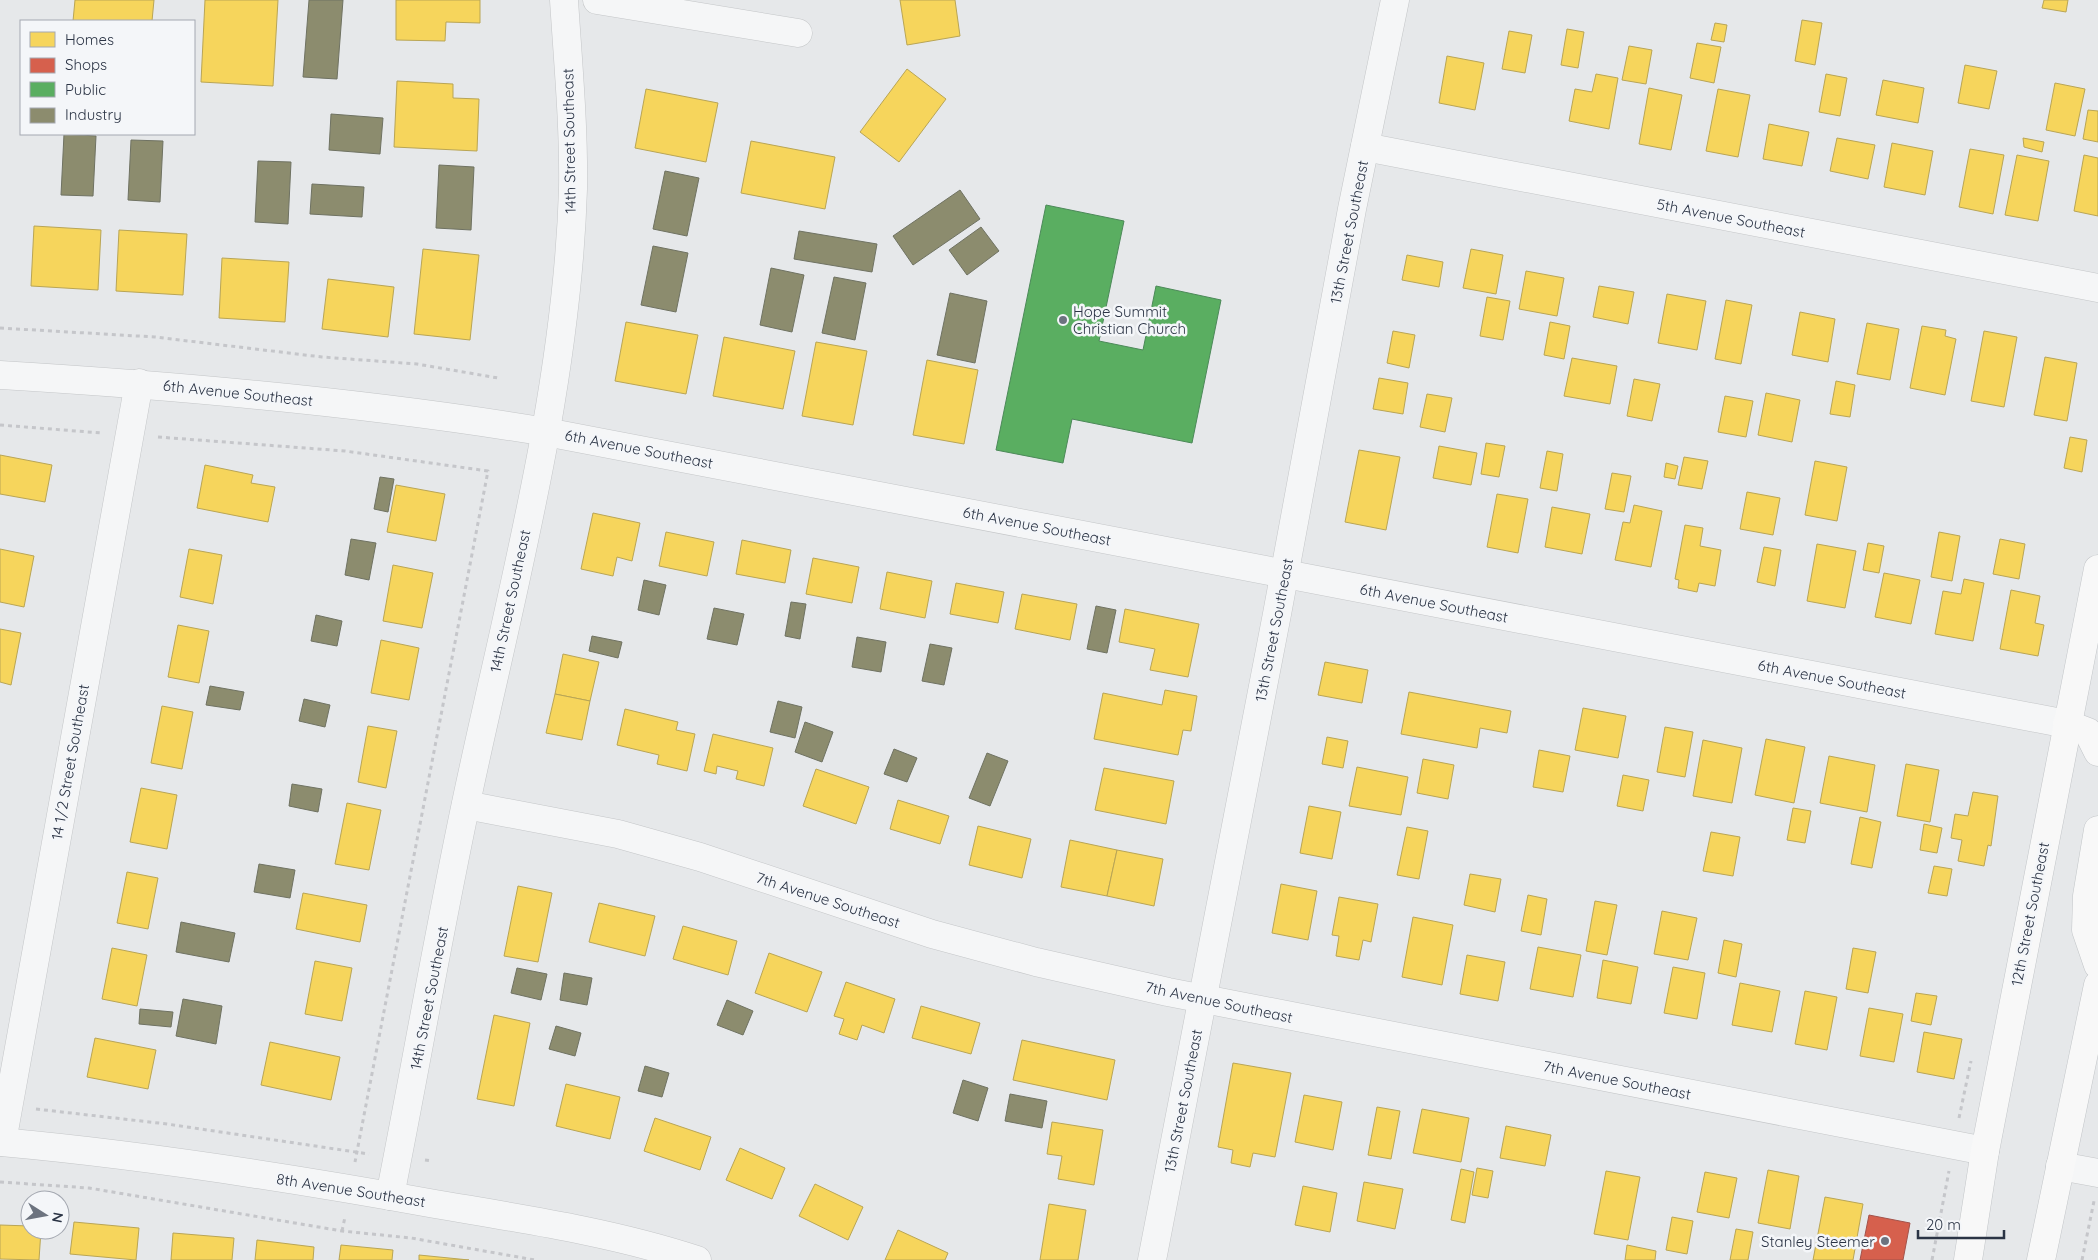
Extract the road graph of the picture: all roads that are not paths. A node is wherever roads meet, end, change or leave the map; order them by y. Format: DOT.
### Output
graph roads {
  1 [pos="564,0"];
  2 [pos="598,0"];
  3 [pos="1395,0"];
  4 [pos="798,33"];
  5 [pos="1365,147"];
  6 [pos="2098,288"];
  7 [pos="0,375"];
  8 [pos="139,383"];
  9 [pos="546,432"];
  10 [pos="2098,569"];
  11 [pos="1284,574"];
  12 [pos="2066,724"];
  13 [pos="2098,752"];
  14 [pos="466,805"];
  15 [pos="2098,830"];
  16 [pos="2098,965"];
  17 [pos="2098,985"];
  18 [pos="1202,1000"];
  19 [pos="1,1142"];
  20 [pos="1985,1151"];
  21 [pos="2060,1166"];
  22 [pos="2098,1173"];
  23 [pos="390,1196"];
  24 [pos="697,1260"];
  25 [pos="1152,1260"];
  26 [pos="1968,1260"];
  27 [pos="2041,1260"];
  1 -- 9 [label="street, 14th Street Southeast"];
  2 -- 4 [label="street"];
  3 -- 5 [label="street, 13th Street Southeast"];
  5 -- 6 [label="street, 5th Avenue Southeast"];
  5 -- 11 [label="street, 13th Street Southeast"];
  7 -- 8 [label="street, 6th Avenue Southeast"];
  8 -- 9 [label="street, 6th Avenue Southeast"];
  8 -- 19 [label="street, 14 1/2 Street Southeast"];
  9 -- 11 [label="street, 6th Avenue Southeast"];
  9 -- 14 [label="street, 14th Street Southeast"];
  10 -- 12 [label="main road, 12th Street Southeast"];
  11 -- 12 [label="street, 6th Avenue Southeast"];
  11 -- 18 [label="street, 13th Street Southeast"];
  12 -- 13 [label="main road"];
  12 -- 20 [label="main road, 12th Street Southeast"];
  14 -- 18 [label="street, 7th Avenue Southeast"];
  14 -- 23 [label="street, 14th Street Southeast"];
  15 -- 16 [label="main road"];
  17 -- 21 [label="main road"];
  18 -- 20 [label="street, 7th Avenue Southeast"];
  18 -- 25 [label="street, 13th Street Southeast"];
  19 -- 23 [label="street, 8th Avenue Southeast"];
  20 -- 26 [label="main road, 12th Street Southeast"];
  21 -- 22 [label="street"];
  21 -- 27 [label="main road"];
  23 -- 24 [label="street, 8th Avenue Southeast"];
}
